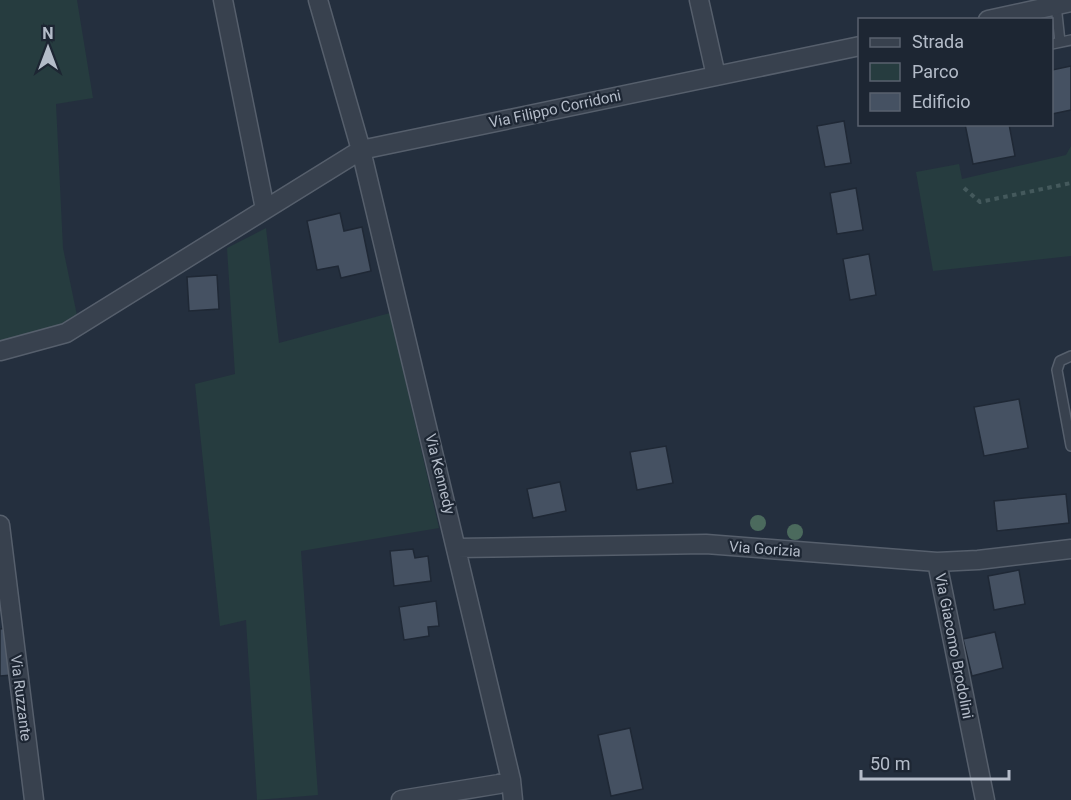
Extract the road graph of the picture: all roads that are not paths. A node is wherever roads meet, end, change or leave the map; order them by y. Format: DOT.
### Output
graph roads {
  1 [pos="223,0"];
  2 [pos="318,0"];
  3 [pos="699,0"];
  4 [pos="1058,2"];
  5 [pos="996,18"];
  6 [pos="1071,40"];
  7 [pos="1056,43"];
  8 [pos="858,46"];
  9 [pos="716,76"];
  10 [pos="361,150"];
  11 [pos="265,209"];
  12 [pos="0,351"];
  13 [pos="1071,356"];
  14 [pos="1071,446"];
  15 [pos="0,525"];
  16 [pos="457,548"];
  17 [pos="1071,549"];
  18 [pos="937,562"];
  19 [pos="511,780"];
  20 [pos="34,800"];
  21 [pos="401,800"];
  22 [pos="513,800"];
  23 [pos="985,800"];
  1 -- 11 [label="street"];
  2 -- 10 [label="street, Via Kennedy"];
  3 -- 9 [label="street"];
  4 -- 5 [label="street"];
  4 -- 7 [label="lane"];
  6 -- 7 [label="lane"];
  8 -- 9 [label="street, Via Filippo Corridoni"];
  9 -- 10 [label="street, Via Filippo Corridoni"];
  10 -- 11 [label="street, Via Filippo Corridoni"];
  10 -- 16 [label="street, Via Kennedy"];
  11 -- 12 [label="street, Via Filippo Corridoni"];
  13 -- 14 [label="lane"];
  15 -- 20 [label="street, Via Ruzzante"];
  16 -- 18 [label="street, Via Gorizia"];
  16 -- 19 [label="street, Via Kennedy"];
  17 -- 18 [label="street, Via Gorizia"];
  18 -- 23 [label="street, Via Giacomo Brodolini"];
  19 -- 21 [label="street"];
  19 -- 22 [label="street, Via Kennedy"];
}
